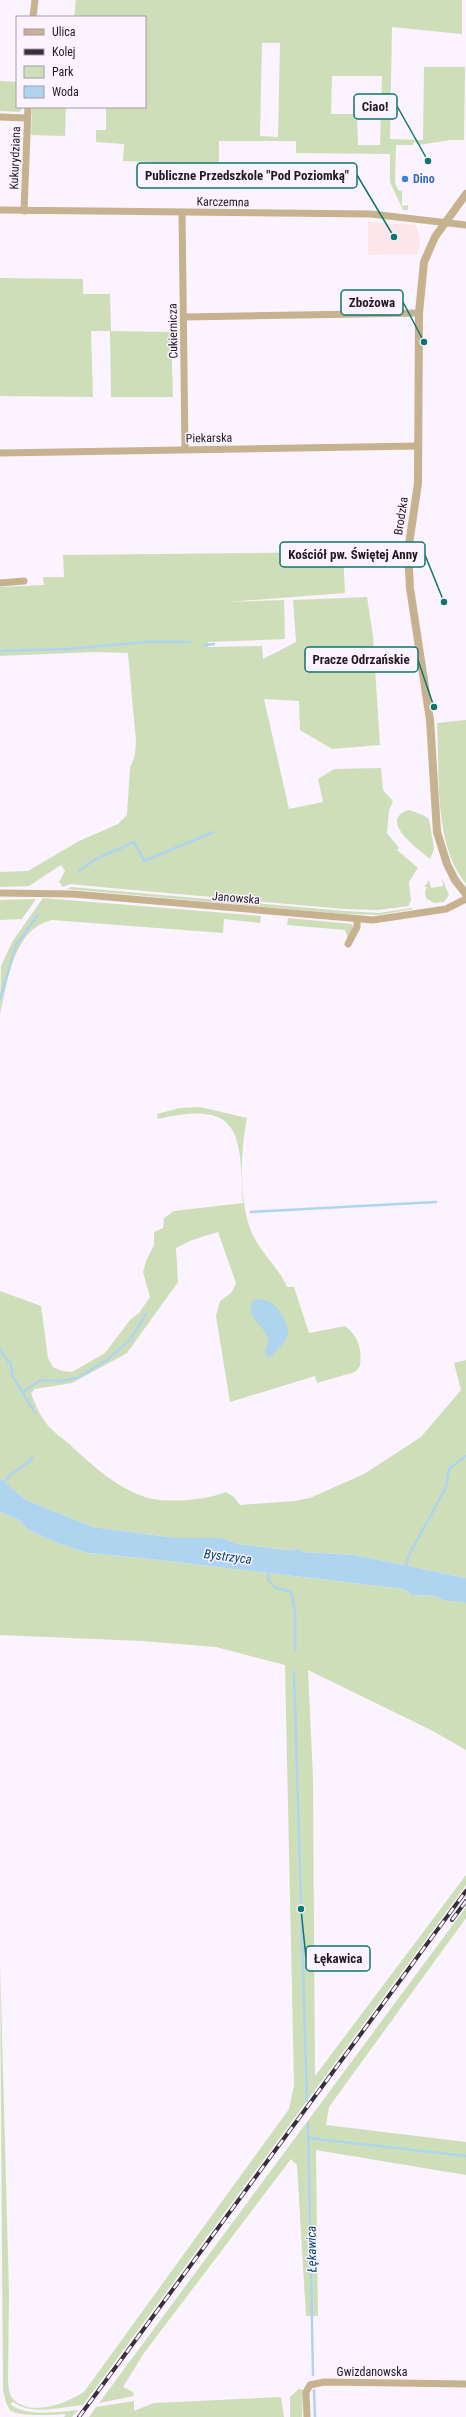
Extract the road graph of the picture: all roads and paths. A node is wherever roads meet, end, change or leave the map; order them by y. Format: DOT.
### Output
graph roads {
  1 [pos="35,0"];
  2 [pos="33,16"];
  3 [pos="28,108"];
  4 [pos="0,117"];
  5 [pos="27,118"];
  6 [pos="466,194"];
  7 [pos="0,210"];
  8 [pos="24,211"];
  9 [pos="182,212"];
  10 [pos="446,222"];
  11 [pos="466,225"];
  12 [pos="419,313"];
  13 [pos="184,317"];
  14 [pos="418,446"];
  15 [pos="185,450"];
  16 [pos="0,453"];
  17 [pos="24,581"];
  18 [pos="0,582"];
  19 [pos="0,893"];
  20 [pos="466,894"];
  21 [pos="466,899"];
  22 [pos="357,919"];
  23 [pos="348,944"];
  24 [pos="466,2384"];
  25 [pos="307,2417"];
  1 -- 2 [label="street"];
  3 -- 5 [label="street, Kukurydziana"];
  4 -- 5 [label="street"];
  5 -- 8 [label="street, Kukurydziana"];
  6 -- 10 [label="street, Brodzka"];
  7 -- 8 [label="street, Karczemna"];
  8 -- 9 [label="street, Karczemna"];
  9 -- 10 [label="street, Karczemna"];
  9 -- 13 [label="street, Cukiernicza"];
  10 -- 11 [label="street, Karczemna"];
  10 -- 12 [label="street, Brodzka"];
  12 -- 13 [label="street"];
  12 -- 14 [label="street, Brodzka"];
  13 -- 15 [label="street, Cukiernicza"];
  14 -- 15 [label="street, Piekarska"];
  14 -- 20 [label="street, Brodzka"];
  15 -- 16 [label="street, Piekarska"];
  17 -- 18 [label="street"];
  19 -- 22 [label="street, Janowska"];
  21 -- 22 [label="street, Janowska"];
  22 -- 23 [label="street"];
  24 -- 25 [label="street, Gwizdanowska"];
}
